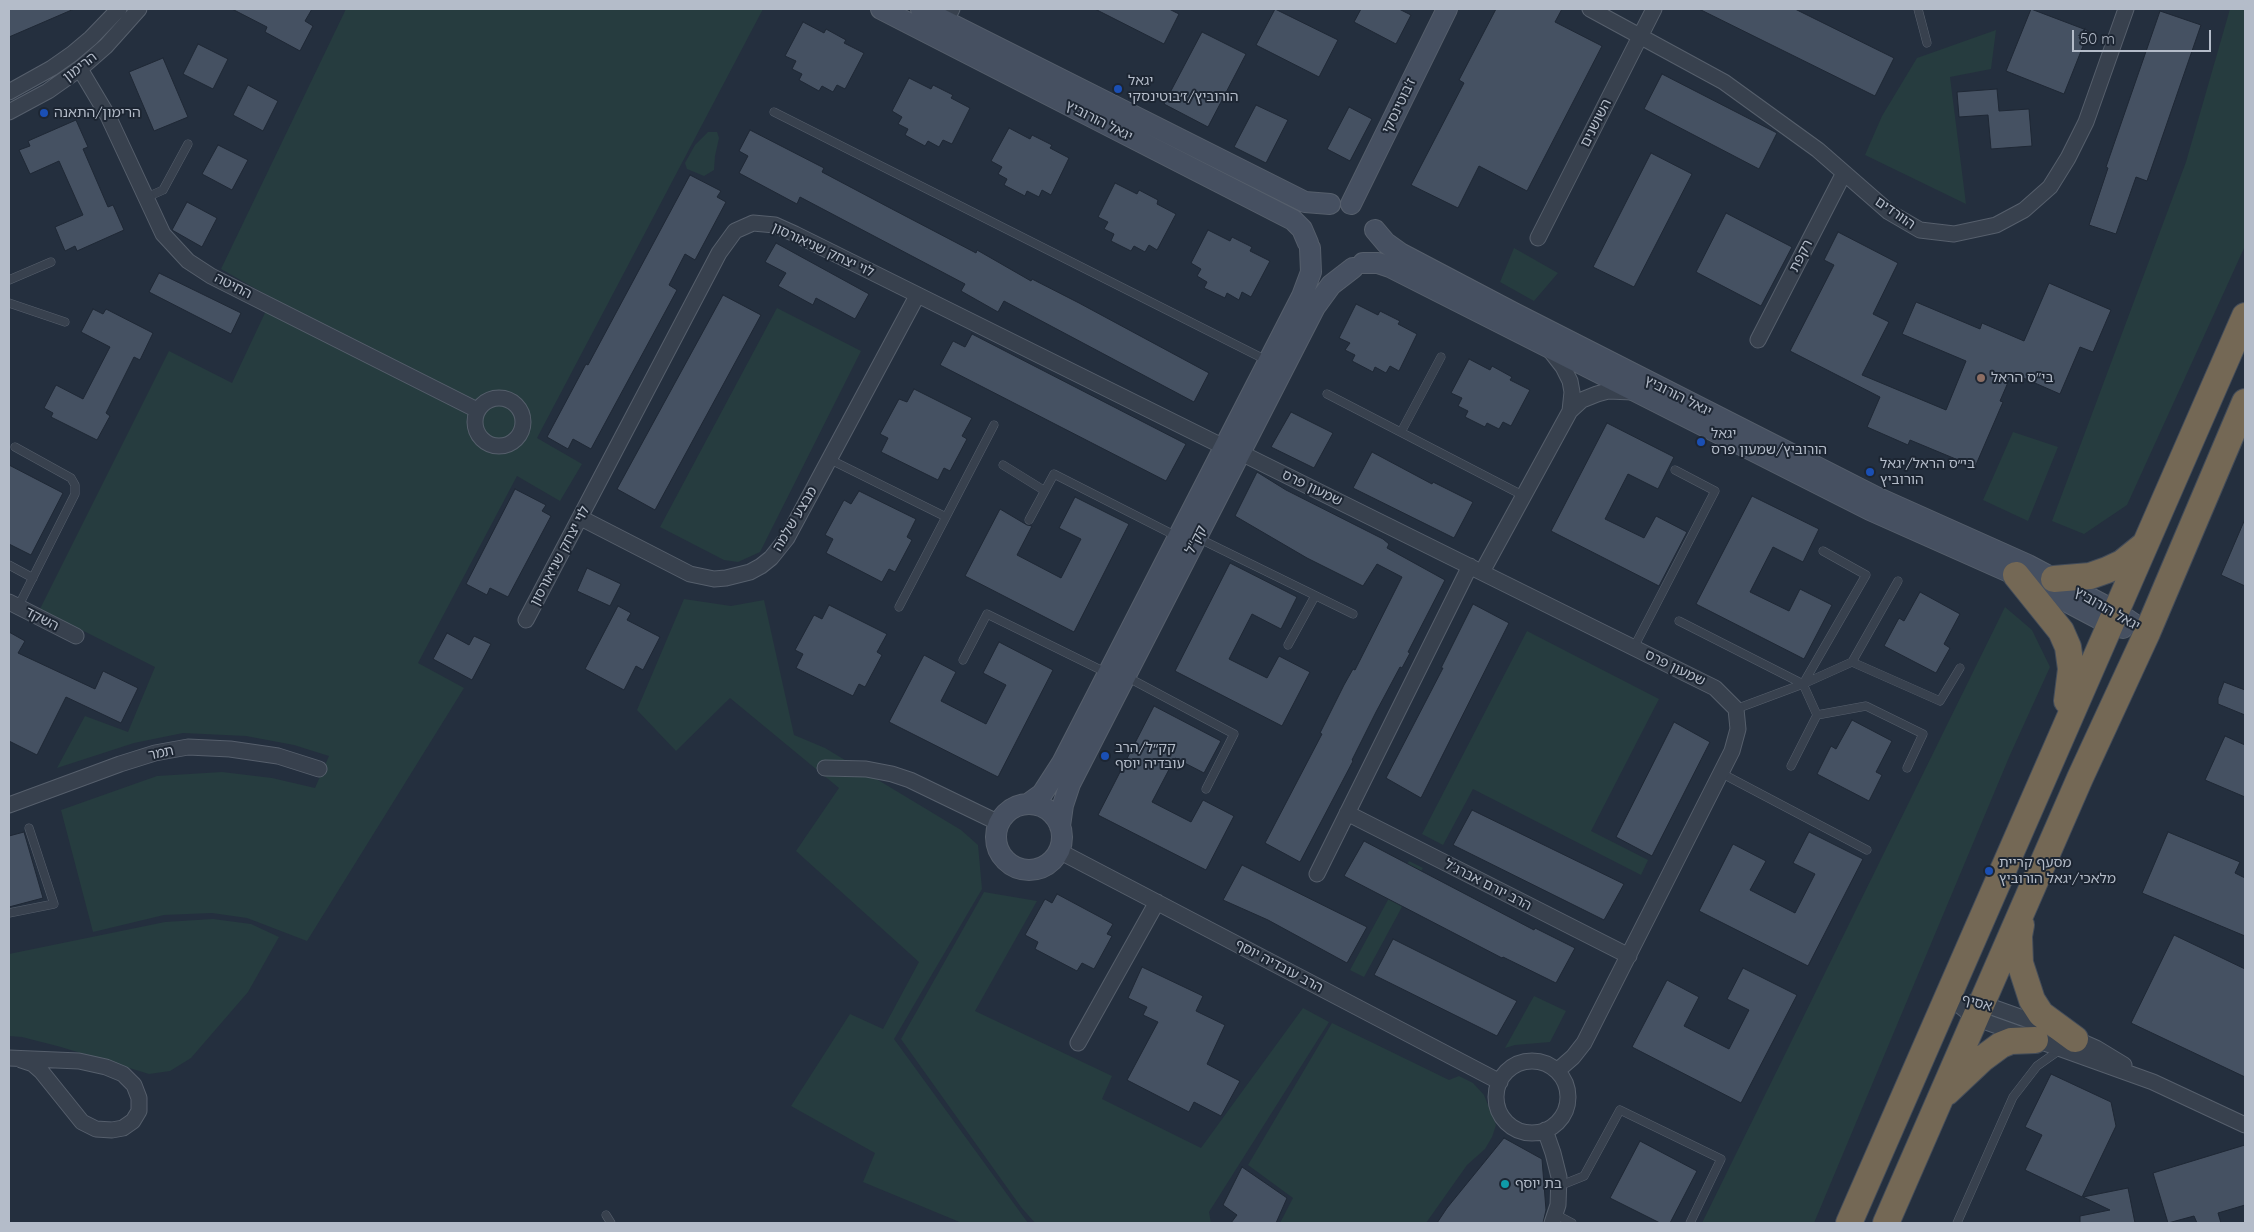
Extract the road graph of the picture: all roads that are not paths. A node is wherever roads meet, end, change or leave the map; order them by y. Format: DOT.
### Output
graph roads {
  1 [pos="118,9"];
  2 [pos="139,9"];
  3 [pos="881,9"];
  4 [pos="921,9"];
  5 [pos="1447,9"];
  6 [pos="1590,9"];
  7 [pos="1654,9"];
  8 [pos="1918,9"];
  9 [pos="2125,9"];
  10 [pos="949,15"];
  11 [pos="1640,36"];
  12 [pos="1927,43"];
  13 [pos="80,69"];
  14 [pos="9,92"];
  15 [pos="9,112"];
  16 [pos="774,112"];
  17 [pos="188,144"];
  18 [pos="1844,173"];
  19 [pos="145,198"];
  20 [pos="1330,204"];
  21 [pos="1351,204"];
  22 [pos="1375,230"];
  23 [pos="1538,238"];
  24 [pos="1309,245"];
  25 [pos="51,262"];
  26 [pos="1358,265"];
  27 [pos="9,280"];
  28 [pos="917,296"];
  29 [pos="9,303"];
  30 [pos="2245,316"];
  31 [pos="65,322"];
  32 [pos="1758,340"];
  33 [pos="1546,346"];
  34 [pos="1441,357"];
  35 [pos="1268,362"];
  36 [pos="1637,392"];
  37 [pos="1327,394"];
  38 [pos="2245,402"];
  39 [pos="478,410"];
  40 [pos="1570,411"];
  41 [pos="994,425"];
  42 [pos="1401,432"];
  43 [pos="15,447"];
  44 [pos="1233,450"];
  45 [pos="829,459"];
  46 [pos="1003,465"];
  47 [pos="1675,470"];
  48 [pos="1045,491"];
  49 [pos="1524,496"];
  50 [pos="946,517"];
  51 [pos="581,518"];
  52 [pos="1029,520"];
  53 [pos="1187,537"];
  54 [pos="2145,544"];
  55 [pos="1823,551"];
  56 [pos="9,565"];
  57 [pos="1476,569"];
  58 [pos="2016,575"];
  59 [pos="33,578"];
  60 [pos="2054,579"];
  61 [pos="1898,581"];
  62 [pos="1315,596"];
  63 [pos="13,604"];
  64 [pos="899,607"];
  65 [pos="1353,614"];
  66 [pos="2112,618"];
  67 [pos="526,620"];
  68 [pos="1679,621"];
  69 [pos="2147,633"];
  70 [pos="76,636"];
  71 [pos="1288,645"];
  72 [pos="1634,647"];
  73 [pos="962,660"];
  74 [pos="1852,662"];
  75 [pos="1960,668"];
  76 [pos="1117,675"];
  77 [pos="1803,684"];
  78 [pos="1736,710"];
  79 [pos="1817,715"];
  80 [pos="1791,766"];
  81 [pos="319,768"];
  82 [pos="825,768"];
  83 [pos="1907,768"];
  84 [pos="2046,770"];
  85 [pos="1721,773"];
  86 [pos="1206,789"];
  87 [pos="9,804"];
  88 [pos="1028,804"];
  89 [pos="1347,813"];
  90 [pos="999,823"];
  91 [pos="1060,826"];
  92 [pos="29,828"];
  93 [pos="1867,850"];
  94 [pos="1059,852"];
  95 [pos="1317,874"];
  96 [pos="2028,897"];
  97 [pos="1157,902"];
  98 [pos="9,913"];
  99 [pos="1629,956"];
  100 [pos="1948,996"];
  101 [pos="1978,1010"];
  102 [pos="2034,1040"];
  103 [pos="1078,1043"];
  104 [pos="2068,1044"];
  105 [pos="15,1059"];
  106 [pos="1557,1071"];
  107 [pos="1500,1082"];
  108 [pos="1939,1100"];
  109 [pos="2245,1125"];
  110 [pos="1545,1130"];
  111 [pos="1559,1186"];
  112 [pos="606,1215"];
  113 [pos="1554,1219"];
  114 [pos="611,1223"];
  115 [pos="1572,1223"];
  116 [pos="1690,1223"];
  117 [pos="1849,1223"];
  118 [pos="1886,1223"];
  119 [pos="1957,1223"];
  1 -- 14 [label="street, הרימון"];
  2 -- 13 [label="street, הרימון"];
  3 -- 24 [label="main road, יגאל הורוביץ"];
  4 -- 10 [label="main road, יגאל הורוביץ"];
  5 -- 21 [label="main road, ז'בוטינסקי"];
  6 -- 11 [label="street, הוורדים"];
  7 -- 11 [label="street, השושנים"];
  8 -- 12 [label="lane"];
  9 -- 18 [label="street, הוורדים"];
  10 -- 20 [label="main road, יגאל הורוביץ"];
  11 -- 18 [label="street, הוורדים"];
  11 -- 23 [label="street, השושנים"];
  13 -- 15 [label="street, הרימון"];
  13 -- 19 [label="street, החיטה"];
  16 -- 35 [label="lane"];
  17 -- 19 [label="lane"];
  18 -- 32 [label="street, רקפת"];
  19 -- 39 [label="street, החיטה"];
  20 -- 21 [label="main road"];
  20 -- 24 [label="main road"];
  21 -- 22 [label="main road"];
  22 -- 26 [label="main road"];
  22 -- 60 [label="main road, יגאל הורוביץ"];
  24 -- 26 [label="main road"];
  24 -- 35 [label="main road, קק\"ל"];
  25 -- 27 [label="lane"];
  26 -- 33 [label="main road, יגאל הורוביץ"];
  26 -- 44 [label="main road, קק\"ל"];
  28 -- 44 [label="street, לוי יצחק שניאורסון"];
  28 -- 45 [label="street, מבצע שלמה"];
  28 -- 51 [label="street, לוי יצחק שניאורסון"];
  29 -- 31 [label="lane"];
  30 -- 54 [label="highway"];
  33 -- 36 [label="main road, יגאל הורוביץ"];
  33 -- 40 [label="street"];
  34 -- 42 [label="lane"];
  35 -- 44 [label="main road, קק\"ל"];
  36 -- 40 [label="street"];
  36 -- 58 [label="main road, יגאל הורוביץ"];
  37 -- 42 [label="lane"];
  38 -- 69 [label="highway"];
  40 -- 49 [label="street"];
  41 -- 50 [label="lane"];
  42 -- 49 [label="lane"];
  43 -- 59 [label="lane"];
  44 -- 53 [label="main road, קק\"ל"];
  44 -- 57 [label="street, שמעון פרס"];
  45 -- 50 [label="lane"];
  45 -- 51 [label="street, מבצע שלמה"];
  46 -- 48 [label="lane"];
  47 -- 72 [label="lane"];
  48 -- 52 [label="lane"];
  48 -- 53 [label="lane"];
  49 -- 57 [label="street"];
  50 -- 64 [label="lane"];
  51 -- 67 [label="street, לוי יצחק שניאורסון"];
  53 -- 62 [label="lane"];
  53 -- 76 [label="main road, קק\"ל"];
  54 -- 60 [label="highway"];
  54 -- 66 [label="highway"];
  55 -- 77 [label="lane"];
  56 -- 59 [label="lane"];
  57 -- 72 [label="street, שמעון פרס"];
  57 -- 89 [label="street"];
  58 -- 66 [label="main road, יגאל הורוביץ"];
  58 -- 84 [label="highway"];
  59 -- 63 [label="lane"];
  60 -- 66 [label="main road, יגאל הורוביץ"];
  61 -- 74 [label="lane"];
  62 -- 65 [label="lane"];
  62 -- 71 [label="lane"];
  63 -- 70 [label="street, השקד"];
  66 -- 69 [label="main road, יגאל הורוביץ"];
  66 -- 84 [label="highway"];
  68 -- 77 [label="lane"];
  69 -- 96 [label="highway"];
  72 -- 78 [label="street, שמעון פרס"];
  73 -- 76 [label="lane"];
  74 -- 75 [label="lane"];
  74 -- 77 [label="lane"];
  76 -- 86 [label="lane"];
  76 -- 88 [label="main road, קק\"ל"];
  76 -- 91 [label="main road, קק\"ל"];
  77 -- 78 [label="lane"];
  77 -- 79 [label="lane"];
  78 -- 85 [label="street"];
  79 -- 80 [label="lane"];
  79 -- 83 [label="lane"];
  81 -- 87 [label="street, תמר"];
  82 -- 90 [label="street"];
  84 -- 100 [label="highway"];
  85 -- 93 [label="lane"];
  85 -- 99 [label="street"];
  88 -- 90 [label="main road"];
  88 -- 91 [label="main road"];
  89 -- 95 [label="street"];
  89 -- 99 [label="street, הרב יורם אברג'ל"];
  90 -- 94 [label="main road"];
  91 -- 94 [label="main road"];
  92 -- 98 [label="lane"];
  94 -- 97 [label="street, הרב עובדיה יוסף"];
  96 -- 101 [label="highway"];
  96 -- 104 [label="highway"];
  97 -- 103 [label="street"];
  97 -- 107 [label="street, הרב עובדיה יוסף"];
  99 -- 106 [label="street"];
  100 -- 101 [label="street, אסיף"];
  100 -- 117 [label="highway"];
  101 -- 102 [label="street, אסיף"];
  101 -- 104 [label="street, אסיף"];
  101 -- 108 [label="highway"];
  102 -- 104 [label="street, אסיף"];
  102 -- 108 [label="highway"];
  104 -- 109 [label="street, אסיף"];
  104 -- 119 [label="lane"];
  105 -- 105 [label="street"];
  106 -- 107 [label="street"];
  106 -- 110 [label="street"];
  107 -- 110 [label="street"];
  108 -- 118 [label="highway"];
  110 -- 111 [label="street"];
  111 -- 113 [label="street"];
  111 -- 116 [label="lane"];
  112 -- 114 [label="lane"];
  113 -- 115 [label="lane"];
}
